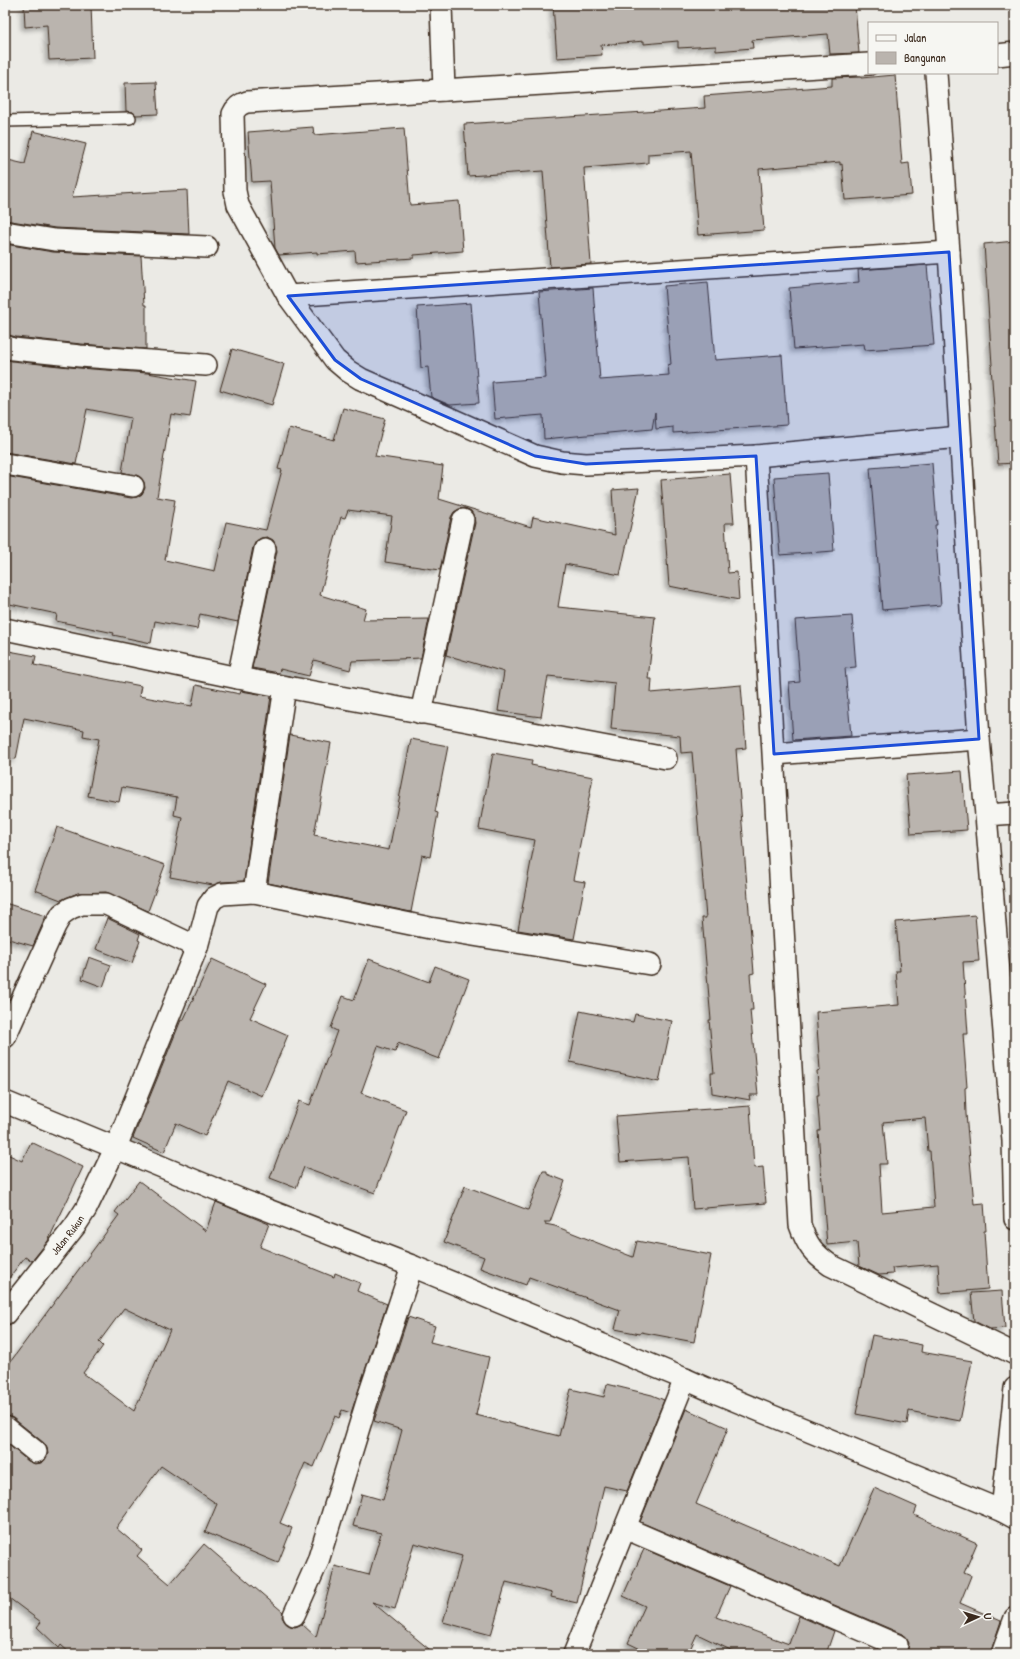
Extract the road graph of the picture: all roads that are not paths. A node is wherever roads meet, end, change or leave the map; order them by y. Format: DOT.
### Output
graph roads {
  1 [pos="441,5"];
  2 [pos="1015,53"];
  3 [pos="998,55"];
  4 [pos="868,64"];
  5 [pos="936,74"];
  6 [pos="444,90"];
  7 [pos="130,118"];
  8 [pos="5,121"];
  9 [pos="5,232"];
  10 [pos="207,247"];
  11 [pos="949,252"];
  12 [pos="288,296"];
  13 [pos="5,346"];
  14 [pos="206,365"];
  15 [pos="960,437"];
  16 [pos="756,456"];
  17 [pos="5,464"];
  18 [pos="134,486"];
  19 [pos="463,520"];
  20 [pos="265,549"];
  21 [pos="5,629"];
  22 [pos="238,678"];
  23 [pos="285,687"];
  24 [pos="421,713"];
  25 [pos="979,739"];
  26 [pos="774,754"];
  27 [pos="666,758"];
  28 [pos="1015,813"];
  29 [pos="986,815"];
  30 [pos="254,892"];
  31 [pos="197,947"];
  32 [pos="650,964"];
  33 [pos="5,1037"];
  34 [pos="5,1102"];
  35 [pos="1014,1141"];
  36 [pos="116,1147"];
  37 [pos="1015,1219"];
  38 [pos="412,1266"];
  39 [pos="5,1314"];
  40 [pos="1015,1354"];
  41 [pos="685,1379"];
  42 [pos="1015,1388"];
  43 [pos="5,1427"];
  44 [pos="36,1452"];
  45 [pos="1009,1515"];
  46 [pos="625,1528"];
  47 [pos="294,1615"];
  48 [pos="1015,1618"];
  49 [pos="897,1645"];
  50 [pos="574,1654"];
  51 [pos="1002,1654"];
  1 -- 6 [label="street"];
  2 -- 3 [label="street"];
  4 -- 6 [label="street"];
  5 -- 11 [label="street"];
  6 -- 12 [label="street"];
  7 -- 8 [label="lane"];
  9 -- 10 [label="street"];
  11 -- 12 [label="street"];
  11 -- 15 [label="street"];
  12 -- 16 [label="street"];
  13 -- 14 [label="street"];
  15 -- 16 [label="street"];
  15 -- 25 [label="street"];
  16 -- 26 [label="street"];
  17 -- 18 [label="street"];
  19 -- 24 [label="street"];
  20 -- 22 [label="street"];
  21 -- 22 [label="street"];
  22 -- 23 [label="street"];
  23 -- 24 [label="street"];
  23 -- 30 [label="street"];
  24 -- 27 [label="street"];
  25 -- 26 [label="street"];
  25 -- 29 [label="street"];
  26 -- 40 [label="street"];
  28 -- 29 [label="street"];
  29 -- 35 [label="street"];
  30 -- 31 [label="street, Jalan Rukun"];
  30 -- 32 [label="street, Jalan Rukun"];
  31 -- 33 [label="street"];
  31 -- 36 [label="street, Jalan Rukun"];
  34 -- 36 [label="street"];
  35 -- 37 [label="street"];
  36 -- 38 [label="street"];
  36 -- 39 [label="street, Jalan Rukun"];
  38 -- 41 [label="street"];
  38 -- 47 [label="street"];
  41 -- 45 [label="street"];
  41 -- 46 [label="street"];
  42 -- 45 [label="street"];
  43 -- 44 [label="street"];
  46 -- 49 [label="street"];
  46 -- 50 [label="street"];
  48 -- 51 [label="street"];
}
